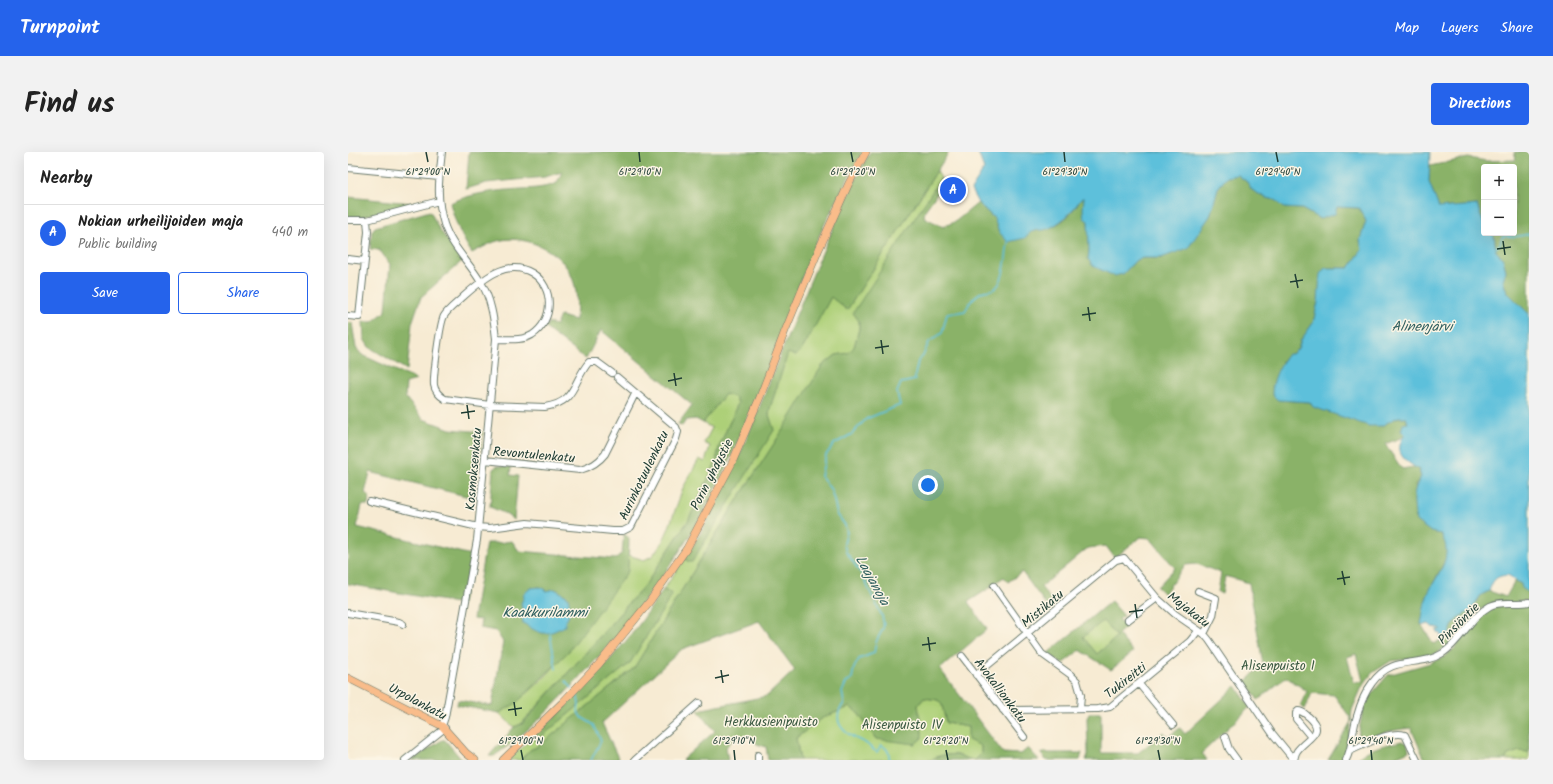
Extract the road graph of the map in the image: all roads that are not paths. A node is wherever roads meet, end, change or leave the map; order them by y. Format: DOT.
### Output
graph roads {
  1 [pos="442,152"];
  2 [pos="866,152"];
  3 [pos="348,168"];
  4 [pos="439,177"];
  5 [pos="439,201"];
  6 [pos="348,220"];
  7 [pos="367,220"];
  8 [pos="348,259"];
  9 [pos="365,261"];
  10 [pos="481,281"];
  11 [pos="348,316"];
  12 [pos="496,339"];
  13 [pos="635,394"];
  14 [pos="490,405"];
  15 [pos="485,460"];
  16 [pos="369,501"];
  17 [pos="478,527"];
  18 [pos="1121,558"];
  19 [pos="994,586"];
  20 [pos="1198,591"];
  21 [pos="1157,598"];
  22 [pos="1529,602"];
  23 [pos="348,613"];
  24 [pos="1128,620"];
  25 [pos="403,624"];
  26 [pos="1201,632"];
  27 [pos="1028,634"];
  28 [pos="962,656"];
  29 [pos="976,675"];
  30 [pos="348,678"];
  31 [pos="1139,684"];
  32 [pos="698,703"];
  33 [pos="1080,709"];
  34 [pos="1003,710"];
  35 [pos="1173,726"];
  36 [pos="444,727"];
  37 [pos="1024,737"];
  38 [pos="1225,737"];
  39 [pos="1311,737"];
  40 [pos="1350,752"];
  41 [pos="469,758"];
  42 [pos="405,760"];
  43 [pos="476,760"];
  44 [pos="502,760"];
  45 [pos="635,760"];
  46 [pos="1237,760"];
  47 [pos="1294,760"];
  48 [pos="1346,760"];
  49 [pos="1417,760"];
  1 -- 4 [label="street, Kosmoksenkatu"];
  2 -- 44 [label="main road, Porin yhdystie"];
  3 -- 4 [label="street"];
  4 -- 5 [label="street, Kosmoksenkatu"];
  5 -- 7 [label="street"];
  5 -- 10 [label="street, Kosmoksenkatu"];
  6 -- 7 [label="street"];
  7 -- 9 [label="street"];
  8 -- 9 [label="street"];
  9 -- 11 [label="street"];
  10 -- 12 [label="street, Kosmoksenkatu"];
  10 -- 12 [label="street"];
  10 -- 14 [label="street"];
  12 -- 14 [label="street, Kosmoksenkatu"];
  13 -- 14 [label="street, Aurinkotuulenkatu"];
  13 -- 15 [label="street, Revontulenkatu"];
  13 -- 17 [label="street, Aurinkotuulenkatu"];
  14 -- 15 [label="street, Kosmoksenkatu"];
  15 -- 17 [label="street, Kosmoksenkatu"];
  16 -- 17 [label="street"];
  17 -- 36 [label="street, Kosmoksenkatu"];
  18 -- 21 [label="street, Majakatu"];
  18 -- 27 [label="street, Mistikatu"];
  19 -- 27 [label="street"];
  20 -- 26 [label="street, Tukireitti"];
  21 -- 24 [label="street"];
  21 -- 26 [label="street, Majakatu"];
  22 -- 40 [label="street, Pinsiöntie"];
  23 -- 25 [label="street"];
  26 -- 31 [label="street, Tukireitti"];
  26 -- 47 [label="street, Majakatu"];
  27 -- 29 [label="street, Mistikatu"];
  27 -- 33 [label="street"];
  28 -- 29 [label="street, Avokallionkatu"];
  29 -- 34 [label="street, Avokallionkatu"];
  30 -- 36 [label="main road, Urpolankatu"];
  31 -- 33 [label="street, Tukireitti"];
  31 -- 35 [label="street"];
  32 -- 45 [label="street"];
  33 -- 34 [label="street, Tukireitti"];
  34 -- 37 [label="street, Avokallionkatu"];
  36 -- 41 [label="main road, Urpolankatu"];
  36 -- 42 [label="street"];
  38 -- 46 [label="street"];
  39 -- 47 [label="street"];
  40 -- 48 [label="street, Pinsiöntie"];
  40 -- 49 [label="street"];
  41 -- 43 [label="main road, Urpolankatu"];
}
